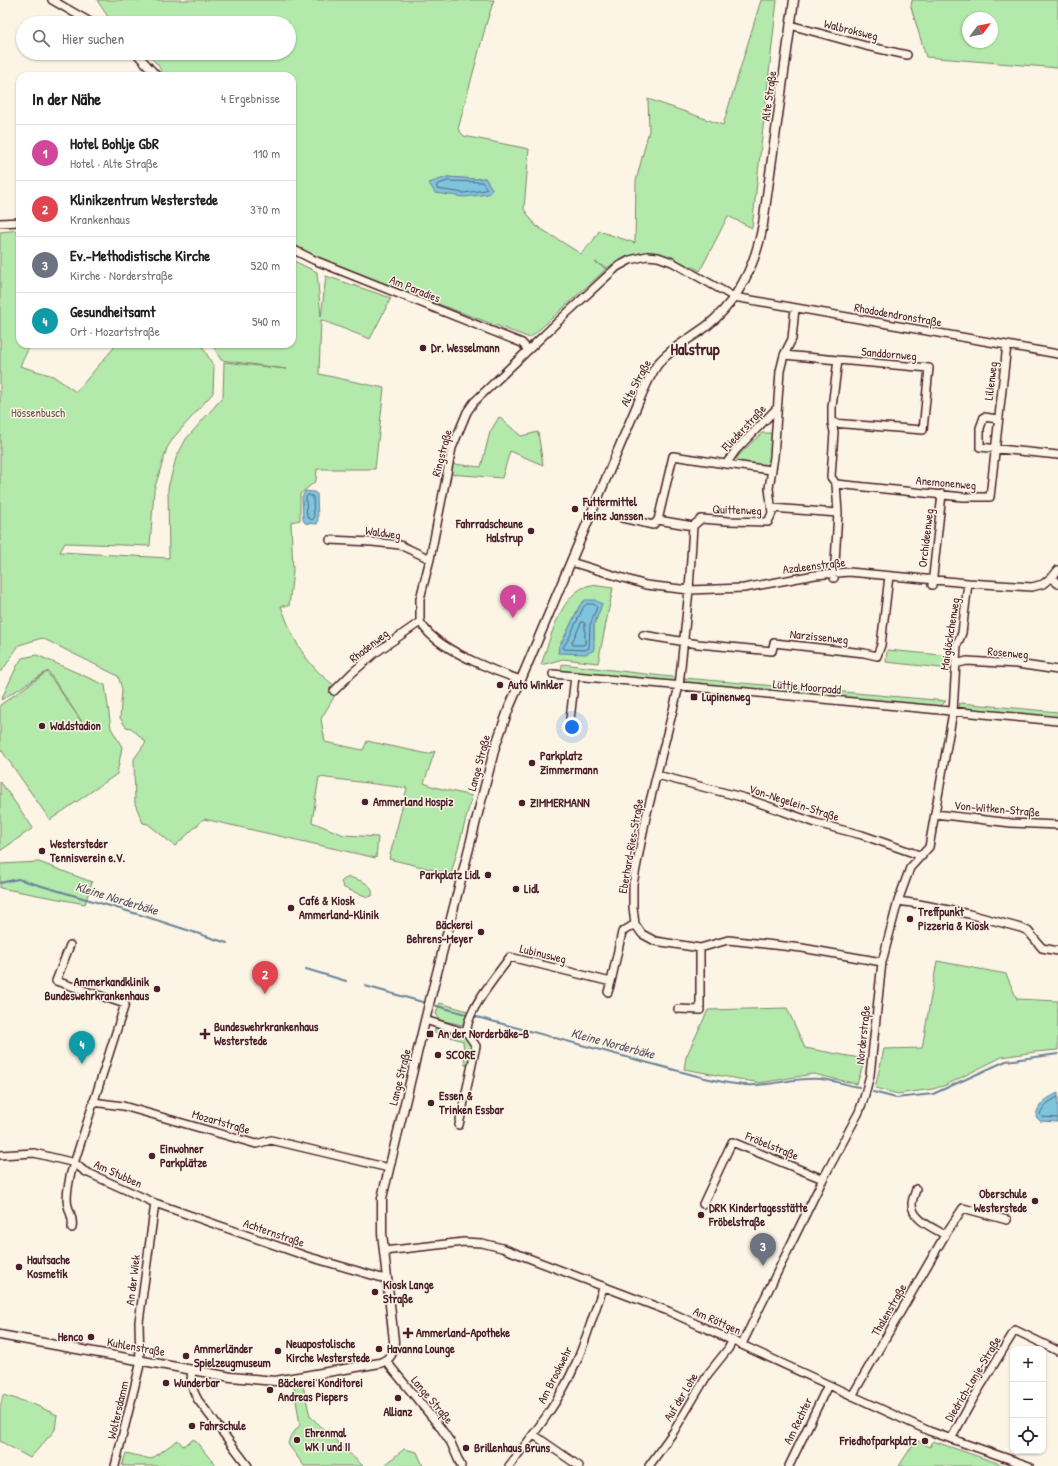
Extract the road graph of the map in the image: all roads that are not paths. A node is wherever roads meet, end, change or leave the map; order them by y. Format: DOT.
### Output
graph roads {
  1 [pos="52,0"];
  2 [pos="794,0"];
  3 [pos="80,16"];
  4 [pos="790,25"];
  5 [pos="907,55"];
  6 [pos="142,60"];
  7 [pos="153,72"];
  8 [pos="16,222"];
  9 [pos="0,224"];
  10 [pos="296,251"];
  11 [pos="734,297"];
  12 [pos="795,308"];
  13 [pos="1007,345"];
  14 [pos="528,350"];
  15 [pos="1058,354"];
  16 [pos="784,355"];
  17 [pos="838,360"];
  18 [pos="777,408"];
  19 [pos="998,419"];
  20 [pos="832,424"];
  21 [pos="996,449"];
  22 [pos="1058,455"];
  23 [pos="774,457"];
  24 [pos="726,464"];
  25 [pos="771,470"];
  26 [pos="836,484"];
  27 [pos="942,494"];
  28 [pos="772,508"];
  29 [pos="838,513"];
  30 [pos="622,518"];
  31 [pos="658,520"];
  32 [pos="693,526"];
  33 [pos="330,540"];
  34 [pos="430,559"];
  35 [pos="571,562"];
  36 [pos="1058,570"];
  37 [pos="834,575"];
  38 [pos="890,576"];
  39 [pos="1051,577"];
  40 [pos="932,582"];
  41 [pos="968,583"];
  42 [pos="1058,584"];
  43 [pos="689,590"];
  44 [pos="420,622"];
  45 [pos="643,635"];
  46 [pos="684,642"];
  47 [pos="955,664"];
  48 [pos="1058,670"];
  49 [pos="554,674"];
  50 [pos="575,676"];
  51 [pos="522,679"];
  52 [pos="680,686"];
  53 [pos="334,691"];
  54 [pos="953,712"];
  55 [pos="570,720"];
  56 [pos="1058,721"];
  57 [pos="657,775"];
  58 [pos="935,814"];
  59 [pos="1058,825"];
  60 [pos="922,856"];
  61 [pos="898,902"];
  62 [pos="635,924"];
  63 [pos="70,945"];
  64 [pos="700,948"];
  65 [pos="1058,951"];
  66 [pos="882,962"];
  67 [pos="611,982"];
  68 [pos="608,992"];
  69 [pos="678,1009"];
  70 [pos="426,1018"];
  71 [pos="467,1033"];
  72 [pos="93,1102"];
  73 [pos="459,1125"];
  74 [pos="0,1155"];
  75 [pos="75,1163"];
  76 [pos="389,1168"];
  77 [pos="823,1179"];
  78 [pos="916,1189"];
  79 [pos="155,1202"];
  80 [pos="703,1204"];
  81 [pos="1007,1220"];
  82 [pos="72,1228"];
  83 [pos="945,1235"];
  84 [pos="384,1251"];
  85 [pos="387,1278"];
  86 [pos="604,1286"];
  87 [pos="0,1335"];
  88 [pos="732,1340"];
  89 [pos="742,1344"];
  90 [pos="1058,1351"];
  91 [pos="140,1360"];
  92 [pos="386,1361"];
  93 [pos="192,1370"];
  94 [pos="828,1385"];
  95 [pos="852,1396"];
  96 [pos="534,1435"];
  97 [pos="951,1439"];
  98 [pos="576,1465"];
  99 [pos="116,1466"];
  100 [pos="248,1466"];
  101 [pos="461,1466"];
  102 [pos="509,1466"];
  103 [pos="649,1466"];
  104 [pos="789,1466"];
  105 [pos="1029,1466"];
  1 -- 3 [label="street"];
  2 -- 4 [label="street, Alte Straße"];
  4 -- 5 [label="street, Walbroksweg"];
  4 -- 11 [label="street, Alte Straße"];
  6 -- 7 [label="street"];
  8 -- 9 [label="street"];
  10 -- 14 [label="street, Am Paradies"];
  11 -- 12 [label="street, Rhododendronstraße"];
  11 -- 14 [label="street, Ringstraße"];
  11 -- 35 [label="street, Alte Straße"];
  12 -- 13 [label="street, Rhododendronstraße"];
  12 -- 16 [label="street, Fliederstraße"];
  13 -- 15 [label="street, Rhododendronstraße"];
  13 -- 19 [label="street, Lilienweg"];
  14 -- 34 [label="street, Ringstraße"];
  16 -- 17 [label="street, Sanddornweg"];
  16 -- 18 [label="street, Fliederstraße"];
  17 -- 20 [label="street"];
  17 -- 20 [label="street, Sanddornweg"];
  18 -- 23 [label="street, Fliederstraße"];
  18 -- 24 [label="street, Fliederstraße"];
  19 -- 21 [label="street, Lilienweg"];
  19 -- 21 [label="street, Lilienweg"];
  20 -- 26 [label="street"];
  21 -- 22 [label="street"];
  21 -- 27 [label="street, Anemonenweg"];
  23 -- 25 [label="street, Quittenweg"];
  24 -- 25 [label="street, Fliederstraße"];
  24 -- 31 [label="street, Fliederstraße"];
  25 -- 28 [label="street, Quittenweg"];
  26 -- 27 [label="street, Anemonenweg"];
  26 -- 29 [label="street"];
  27 -- 40 [label="street, Orchideenweg"];
  28 -- 29 [label="street, Quittenweg"];
  28 -- 32 [label="street, Quittenweg"];
  29 -- 37 [label="street"];
  30 -- 31 [label="street"];
  31 -- 32 [label="street"];
  32 -- 43 [label="street"];
  33 -- 34 [label="street, Waldweg"];
  34 -- 44 [label="street, Ringstraße"];
  35 -- 43 [label="street, Azaleenstraße"];
  35 -- 51 [label="street, Alte Straße"];
  36 -- 39 [label="street, Azaleenstraße"];
  37 -- 38 [label="street, Azaleenstraße"];
  37 -- 43 [label="street, Azaleenstraße"];
  38 -- 40 [label="street, Azaleenstraße"];
  38 -- 46 [label="street, Narzissenweg"];
  39 -- 41 [label="street, Azaleenstraße"];
  39 -- 42 [label="street"];
  40 -- 41 [label="street, Azaleenstraße"];
  41 -- 47 [label="street, Maiglöckchenweg"];
  43 -- 46 [label="street"];
  44 -- 51 [label="street"];
  44 -- 53 [label="street, Rhadenweg"];
  45 -- 46 [label="street"];
  46 -- 52 [label="street"];
  47 -- 48 [label="street, Rosenweg"];
  47 -- 54 [label="street, Maiglöckchenweg"];
  49 -- 50 [label="street, Lüttje Moorpadd"];
  50 -- 52 [label="street, Lüttje Moorpadd"];
  50 -- 55 [label="street"];
  51 -- 70 [label="street, Lange Straße"];
  52 -- 54 [label="street, Lüttje Moorpadd"];
  52 -- 57 [label="street, Eberhard-Ries-Straße"];
  54 -- 56 [label="street, Lüttje Moorpadd"];
  54 -- 58 [label="street, Norderstraße"];
  57 -- 60 [label="street, Von-Negelein-Straße"];
  57 -- 62 [label="street, Eberhard-Ries-Straße"];
  58 -- 59 [label="street, Von-Witken-Straße"];
  58 -- 60 [label="street, Norderstraße"];
  60 -- 61 [label="street, Norderstraße"];
  61 -- 65 [label="street"];
  61 -- 66 [label="street, Norderstraße"];
  62 -- 64 [label="street"];
  62 -- 67 [label="street"];
  63 -- 72 [label="street"];
  64 -- 66 [label="street"];
  64 -- 69 [label="street"];
  66 -- 77 [label="street, Norderstraße"];
  67 -- 68 [label="street"];
  67 -- 71 [label="street, Lubinusweg"];
  70 -- 71 [label="street"];
  70 -- 76 [label="street, Lange Straße"];
  71 -- 73 [label="street"];
  72 -- 75 [label="street"];
  72 -- 76 [label="street, Mozartstraße"];
  74 -- 75 [label="street, Am Stubben"];
  75 -- 79 [label="street, Am Stubben"];
  75 -- 82 [label="street"];
  76 -- 84 [label="street, Lange Straße"];
  77 -- 80 [label="street, Fröbelstraße"];
  77 -- 89 [label="street, Norderstraße"];
  78 -- 83 [label="street"];
  79 -- 85 [label="street, Achternstraße"];
  79 -- 91 [label="street, An der Wiek"];
  81 -- 83 [label="street, Thalenstraße"];
  83 -- 95 [label="street, Thalenstraße"];
  84 -- 85 [label="street, Lange Straße"];
  84 -- 86 [label="street, Am Röttgen"];
  85 -- 92 [label="street, Lange Straße"];
  86 -- 88 [label="street, Am Röttgen"];
  86 -- 96 [label="street, Am Brookwehr"];
  87 -- 91 [label="street, Kuhlenstraße"];
  88 -- 89 [label="street, Am Röttgen"];
  88 -- 103 [label="street, Auf der Lohe"];
  89 -- 94 [label="street, Am Röttgen"];
  90 -- 97 [label="street, Diedrich-Lanje-Straße"];
  91 -- 93 [label="street, Kuhlenstraße"];
  91 -- 99 [label="street, Woltersdamm"];
  92 -- 93 [label="street, Kuhlenstraße"];
  92 -- 101 [label="street, Lange Straße"];
  93 -- 100 [label="street"];
  94 -- 95 [label="street, Am Röttgen"];
  94 -- 104 [label="street, Am Rechter"];
  95 -- 97 [label="street, Am Röttgen"];
  96 -- 98 [label="street"];
  96 -- 102 [label="street, Am Brookwehr"];
  97 -- 105 [label="street, Am Röttgen"];
}
